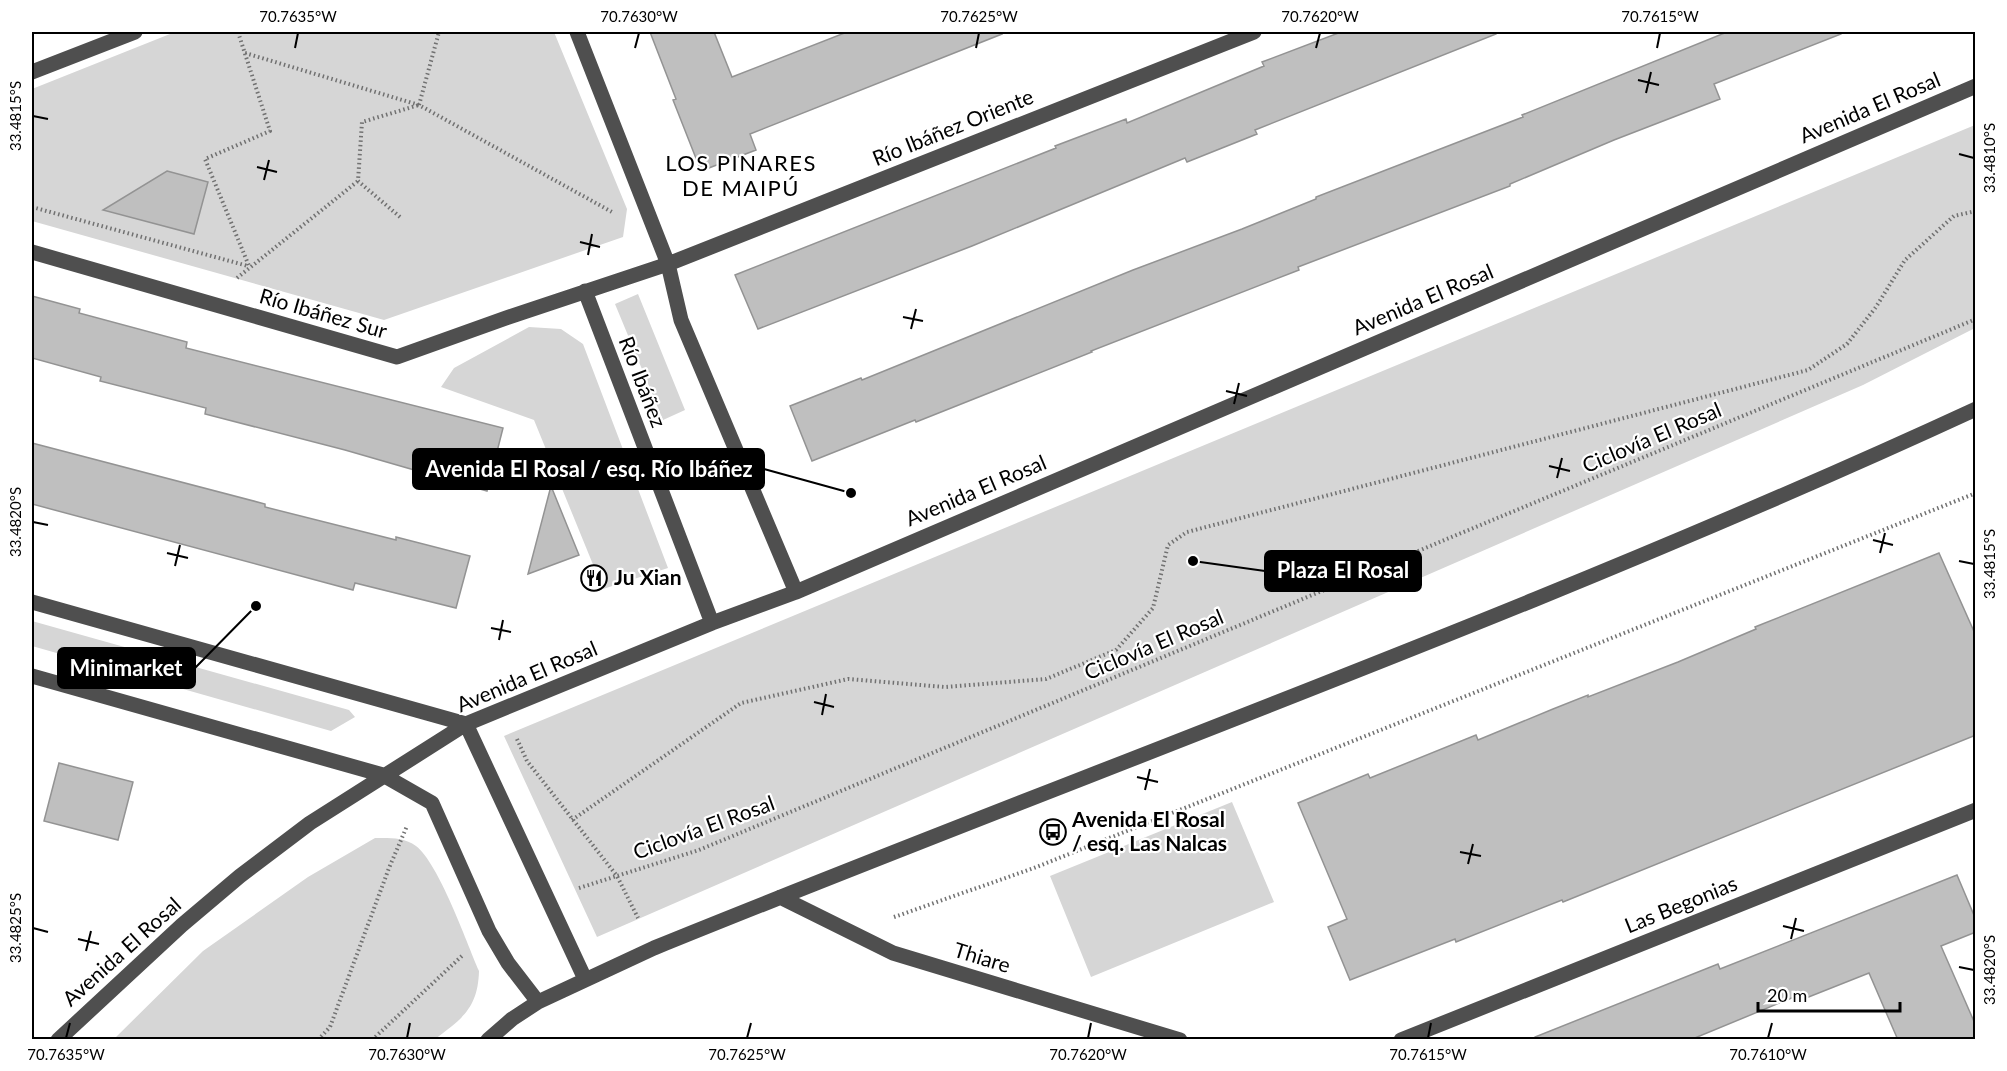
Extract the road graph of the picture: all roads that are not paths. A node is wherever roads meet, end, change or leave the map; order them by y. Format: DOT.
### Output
graph roads {
  1 [pos="135,32"];
  2 [pos="577,32"];
  3 [pos="1254,32"];
  4 [pos="32,72"];
  5 [pos="1976,86"];
  6 [pos="32,252"];
  7 [pos="668,264"];
  8 [pos="585,291"];
  9 [pos="1976,410"];
  10 [pos="796,592"];
  11 [pos="32,602"];
  12 [pos="712,623"];
  13 [pos="32,676"];
  14 [pos="466,723"];
  15 [pos="383,775"];
  16 [pos="1976,810"];
  17 [pos="780,897"];
  18 [pos="585,979"];
  19 [pos="538,1002"];
  20 [pos="58,1040"];
  21 [pos="488,1040"];
  22 [pos="1180,1040"];
  23 [pos="1401,1040"];
  1 -- 4 [label="street"];
  2 -- 7 [label="street"];
  3 -- 7 [label="street, Río Ibáñez Oriente"];
  5 -- 10 [label="street, Avenida El Rosal"];
  6 -- 8 [label="street, Río Ibáñez Sur"];
  7 -- 8 [label="street, Río Ibáñez Sur"];
  7 -- 10 [label="street"];
  8 -- 12 [label="street, Río Ibáñez"];
  9 -- 17 [label="street"];
  10 -- 12 [label="street, Avenida El Rosal"];
  11 -- 14 [label="street"];
  12 -- 14 [label="street, Avenida El Rosal"];
  13 -- 15 [label="street"];
  14 -- 15 [label="street, Avenida El Rosal"];
  14 -- 18 [label="street"];
  15 -- 19 [label="street"];
  15 -- 20 [label="street, Avenida El Rosal"];
  16 -- 23 [label="street, Las Begonias"];
  17 -- 18 [label="street"];
  17 -- 22 [label="street, Thiare"];
  18 -- 19 [label="street"];
  19 -- 21 [label="street"];
}
